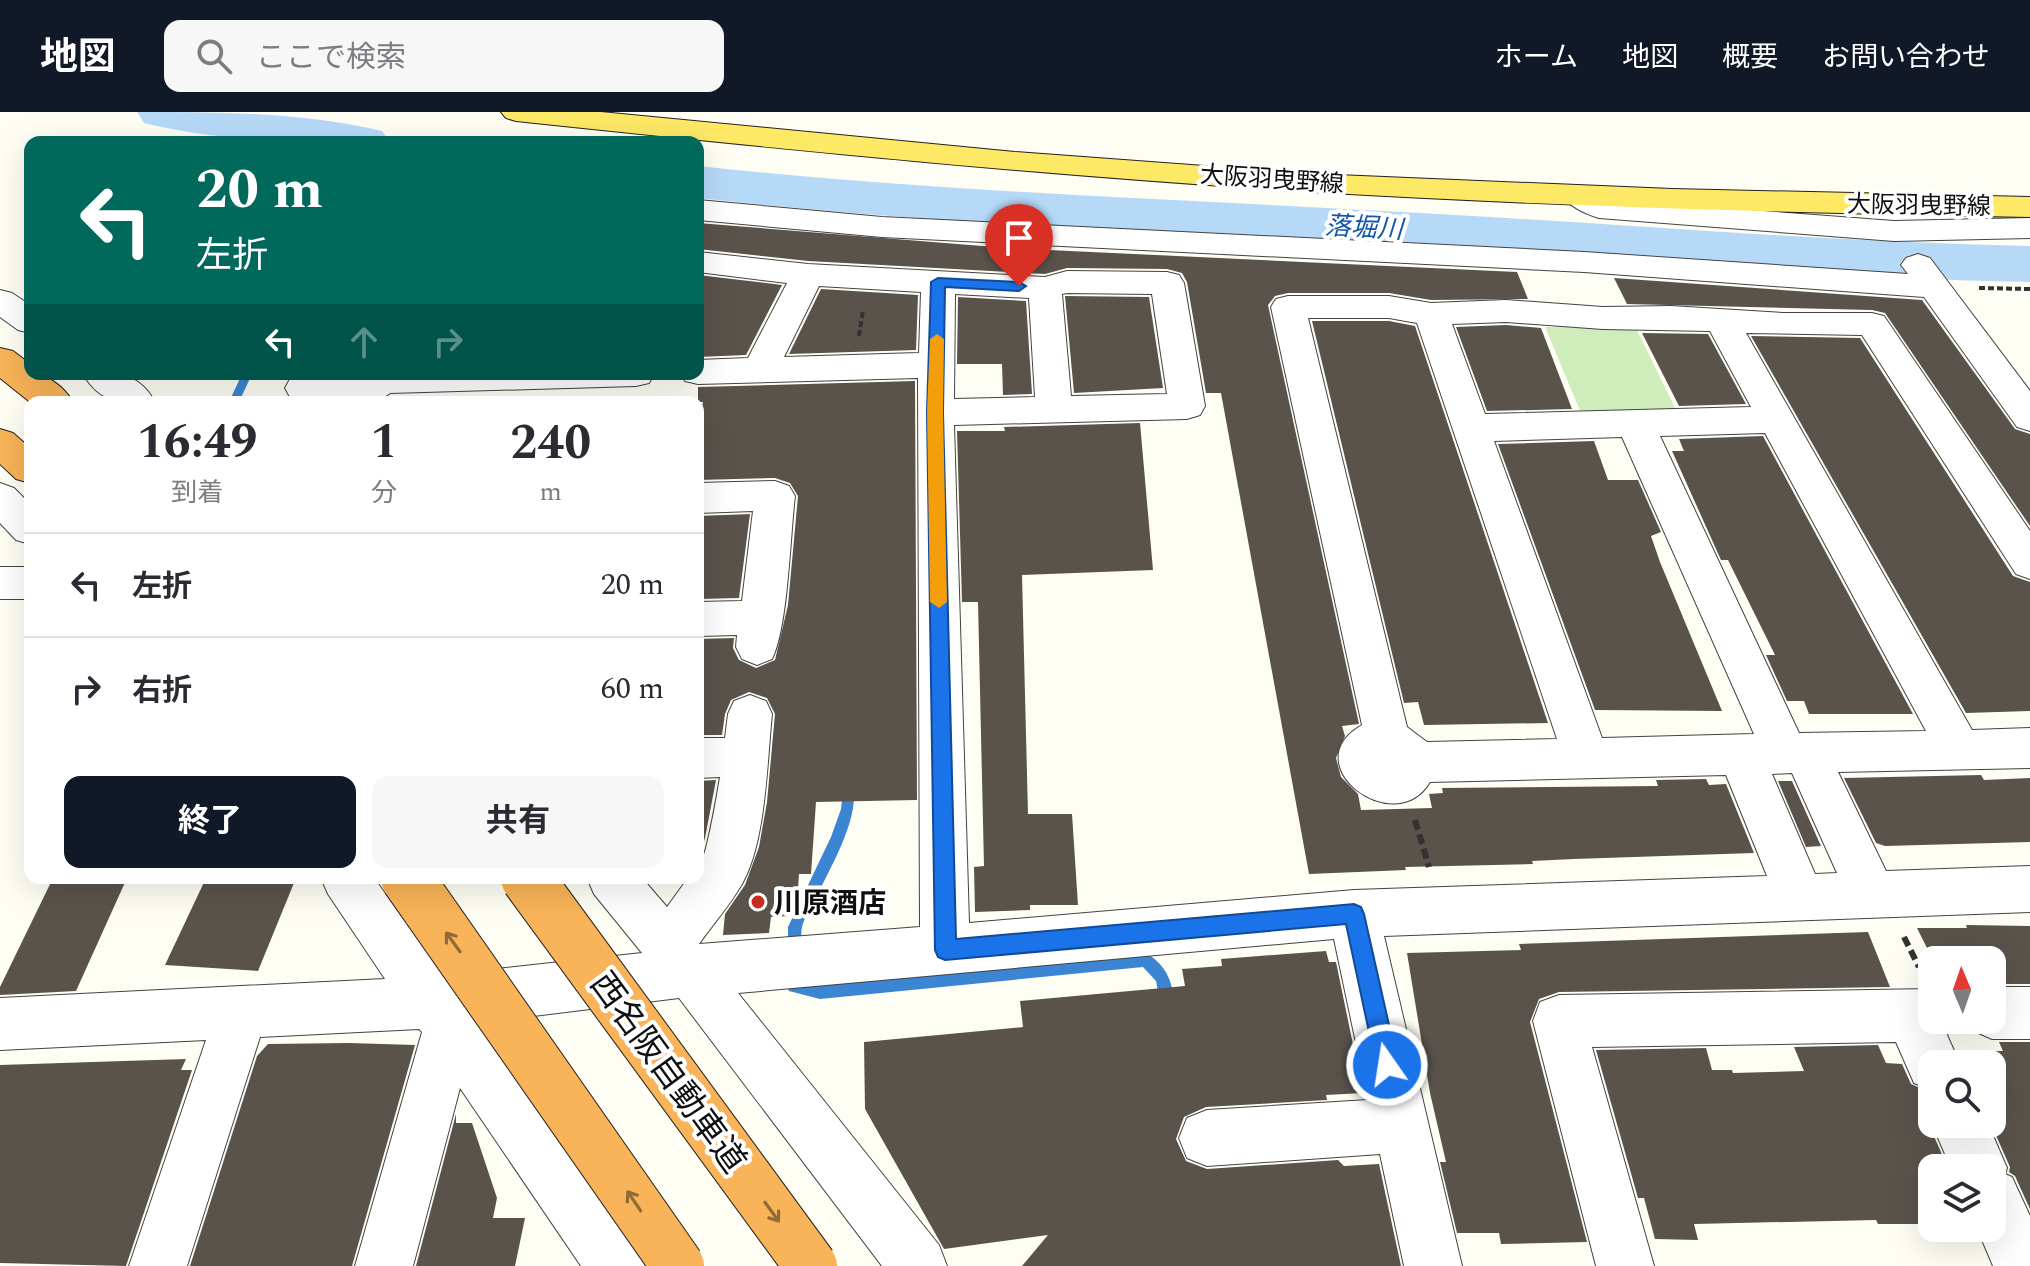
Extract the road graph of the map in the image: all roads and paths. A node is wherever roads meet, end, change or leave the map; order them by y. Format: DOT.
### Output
graph roads {
  1 [pos="516,112"];
  2 [pos="1576,194"];
  3 [pos="2030,207"];
  4 [pos="704,211"];
  5 [pos="2030,228"];
  6 [pos="1899,238"];
  7 [pos="704,263"];
  8 [pos="808,275"];
  9 [pos="868,278"];
  10 [pos="938,282"];
  11 [pos="1932,284"];
  12 [pos="1045,288"];
  13 [pos="0,301"];
  14 [pos="1431,314"];
  15 [pos="24,318"];
  16 [pos="1722,321"];
  17 [pos="0,360"];
  18 [pos="936,365"];
  19 [pos="855,368"];
  20 [pos="760,370"];
  21 [pos="704,372"];
  22 [pos="24,378"];
  23 [pos="26,380"];
  24 [pos="109,380"];
  25 [pos="446,380"];
  26 [pos="376,386"];
  27 [pos="303,388"];
  28 [pos="47,396"];
  29 [pos="129,396"];
  30 [pos="1054,409"];
  31 [pos="935,412"];
  32 [pos="2030,418"];
  33 [pos="1777,419"];
  34 [pos="1624,424"];
  35 [pos="1471,428"];
  36 [pos="0,443"];
  37 [pos="24,464"];
  38 [pos="704,497"];
  39 [pos="0,498"];
  40 [pos="24,523"];
  41 [pos="2030,563"];
  42 [pos="0,583"];
  43 [pos="24,583"];
  44 [pos="704,620"];
  45 [pos="2030,748"];
  46 [pos="1960,750"];
  47 [pos="1774,754"];
  48 [pos="704,755"];
  49 [pos="1586,758"];
  50 [pos="1399,761"];
  51 [pos="1432,881"];
  52 [pos="349,884"];
  53 [pos="411,884"];
  54 [pos="531,884"];
  55 [pos="616,884"];
  56 [pos="2030,889"];
  57 [pos="1872,895"];
  58 [pos="1801,898"];
  59 [pos="1354,914"];
  60 [pos="1903,934"];
  61 [pos="945,950"];
  62 [pos="679,959"];
  63 [pos="1918,989"];
  64 [pos="1918,1000"];
  65 [pos="242,1012"];
  66 [pos="2006,1013"];
  67 [pos="2030,1013"];
  68 [pos="442,1014"];
  69 [pos="0,1024"];
  70 [pos="1401,1125"];
  71 [pos="1207,1138"];
  72 [pos="2006,1228"];
  73 [pos="158,1266"];
  74 [pos="384,1266"];
  75 [pos="616,1266"];
  76 [pos="678,1266"];
  77 [pos="811,1266"];
  78 [pos="918,1266"];
  79 [pos="1433,1266"];
  80 [pos="1625,1266"];
  81 [pos="2023,1266"];
  1 -- 2 [label="main road, 大阪羽曳野線"];
  2 -- 3 [label="main road, 大阪羽曳野線"];
  2 -- 6 [label="street"];
  4 -- 11 [label="street"];
  5 -- 6 [label="street"];
  6 -- 11 [label="street"];
  7 -- 8 [label="street"];
  8 -- 9 [label="street"];
  8 -- 20 [label="street"];
  9 -- 10 [label="street"];
  9 -- 19 [label="path"];
  10 -- 12 [label="street"];
  10 -- 18 [label="street"];
  11 -- 32 [label="street"];
  12 -- 30 [label="street"];
  12 -- 30 [label="street"];
  13 -- 15 [label="street"];
  14 -- 16 [label="street"];
  14 -- 35 [label="street"];
  14 -- 50 [label="street"];
  16 -- 33 [label="street"];
  16 -- 41 [label="street"];
  17 -- 22 [label="highway"];
  18 -- 19 [label="street"];
  18 -- 31 [label="street"];
  19 -- 20 [label="street"];
  20 -- 21 [label="street"];
  23 -- 28 [label="highway"];
  24 -- 29 [label="street"];
  25 -- 26 [label="street"];
  26 -- 27 [label="street"];
  30 -- 31 [label="street"];
  31 -- 61 [label="street"];
  33 -- 34 [label="street"];
  33 -- 46 [label="street"];
  34 -- 35 [label="street"];
  34 -- 47 [label="street"];
  35 -- 49 [label="street"];
  36 -- 37 [label="highway"];
  38 -- 44 [label="street"];
  39 -- 40 [label="street"];
  42 -- 43 [label="street"];
  45 -- 46 [label="street"];
  46 -- 47 [label="street"];
  47 -- 49 [label="street"];
  47 -- 57 [label="street"];
  47 -- 58 [label="street"];
  48 -- 62 [label="street"];
  49 -- 50 [label="street"];
  50 -- 51 [label="path"];
  52 -- 68 [label="street"];
  76 -- 53 [label="highway, one-way, bridge"];
  54 -- 77 [label="highway, 西名阪自動車道, one-way, bridge"];
  55 -- 62 [label="street"];
  56 -- 57 [label="street"];
  57 -- 58 [label="street"];
  58 -- 59 [label="street"];
  59 -- 61 [label="street"];
  59 -- 70 [label="street"];
  60 -- 63 [label="path"];
  61 -- 62 [label="street"];
  62 -- 68 [label="street"];
  62 -- 78 [label="street"];
  64 -- 80 [label="street"];
  65 -- 68 [label="street"];
  65 -- 69 [label="street"];
  65 -- 73 [label="street"];
  66 -- 67 [label="street"];
  68 -- 74 [label="street"];
  68 -- 75 [label="street"];
  70 -- 71 [label="street"];
  70 -- 79 [label="street"];
  72 -- 81 [label="street"];
}
